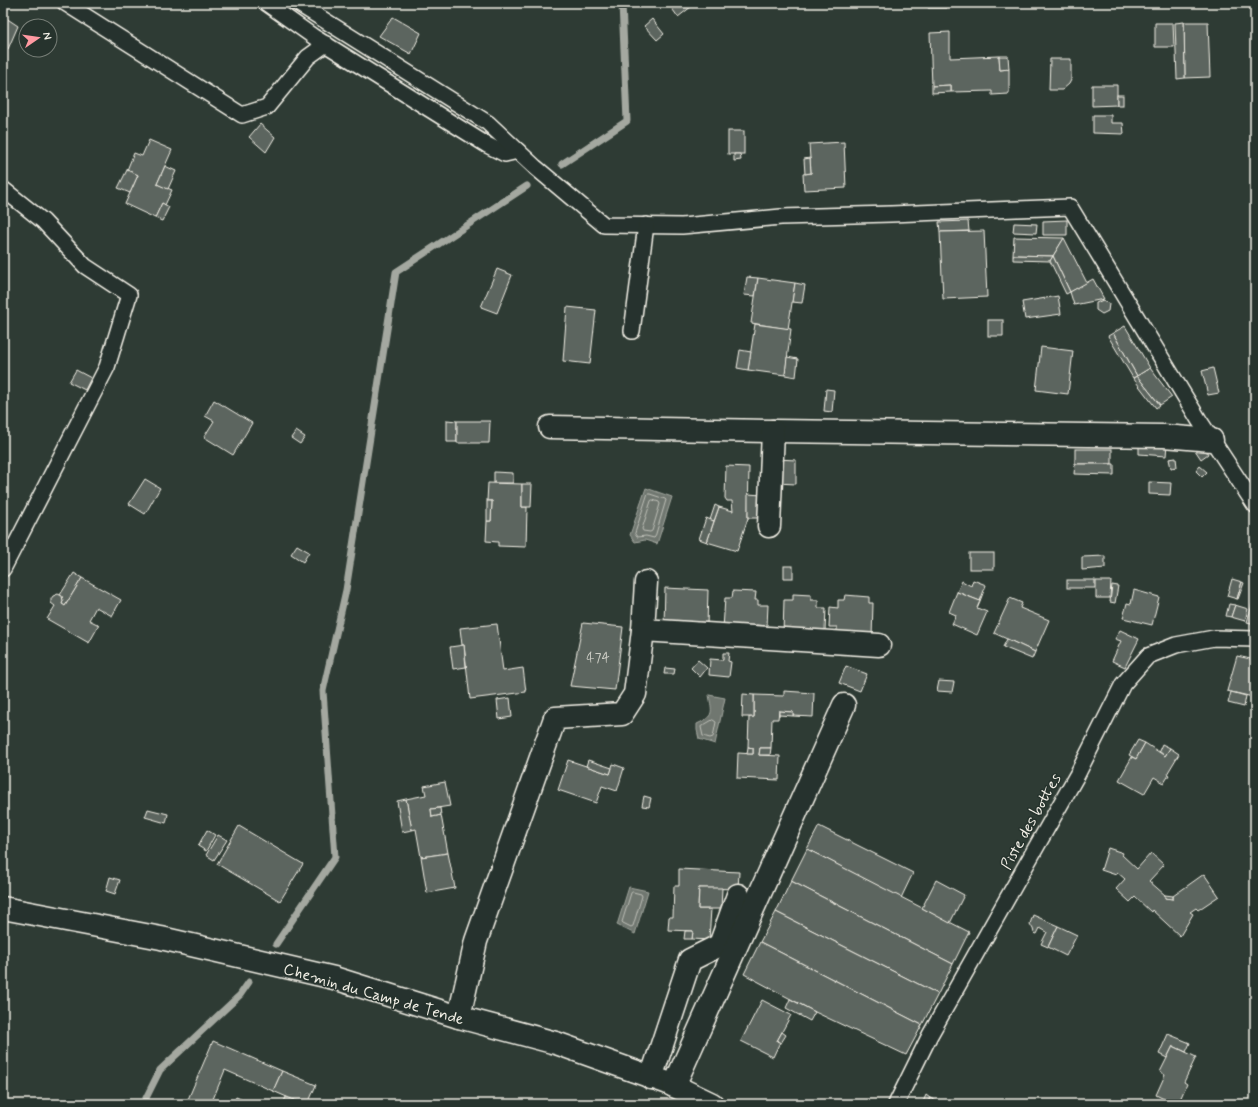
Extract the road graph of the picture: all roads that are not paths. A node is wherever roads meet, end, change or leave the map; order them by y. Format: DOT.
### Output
graph roads {
  1 [pos="65,3"];
  2 [pos="266,3"];
  3 [pos="298,3"];
  4 [pos="326,44"];
  5 [pos="518,151"];
  6 [pos="3,189"];
  7 [pos="646,225"];
  8 [pos="632,330"];
  9 [pos="550,427"];
  10 [pos="773,432"];
  11 [pos="1212,440"];
  12 [pos="1255,506"];
  13 [pos="769,526"];
  14 [pos="4,563"];
  15 [pos="646,582"];
  16 [pos="643,630"];
  17 [pos="1255,639"];
  18 [pos="879,645"];
  19 [pos="844,705"];
  20 [pos="738,895"];
  21 [pos="3,908"];
  22 [pos="459,1017"];
  23 [pos="651,1078"];
  24 [pos="674,1086"];
  25 [pos="712,1104"];
  26 [pos="896,1104"];
  1 -- 4 [label="lane"];
  2 -- 4 [label="lane"];
  3 -- 5 [label="lane"];
  4 -- 5 [label="lane"];
  5 -- 7 [label="lane"];
  6 -- 14 [label="lane"];
  7 -- 8 [label="lane"];
  7 -- 11 [label="lane"];
  9 -- 10 [label="street"];
  10 -- 11 [label="street"];
  10 -- 13 [label="street"];
  11 -- 12 [label="lane"];
  15 -- 16 [label="street"];
  16 -- 18 [label="street"];
  16 -- 22 [label="street"];
  17 -- 26 [label="lane, Piste des bottes"];
  19 -- 24 [label="street"];
  20 -- 23 [label="street"];
  21 -- 22 [label="street, Chemin du Camp de Tende"];
  22 -- 23 [label="street, Chemin du Camp de Tende"];
  23 -- 24 [label="street, Chemin du Camp de Tende"];
  24 -- 25 [label="street, Chemin du Camp de Tende"];
}
